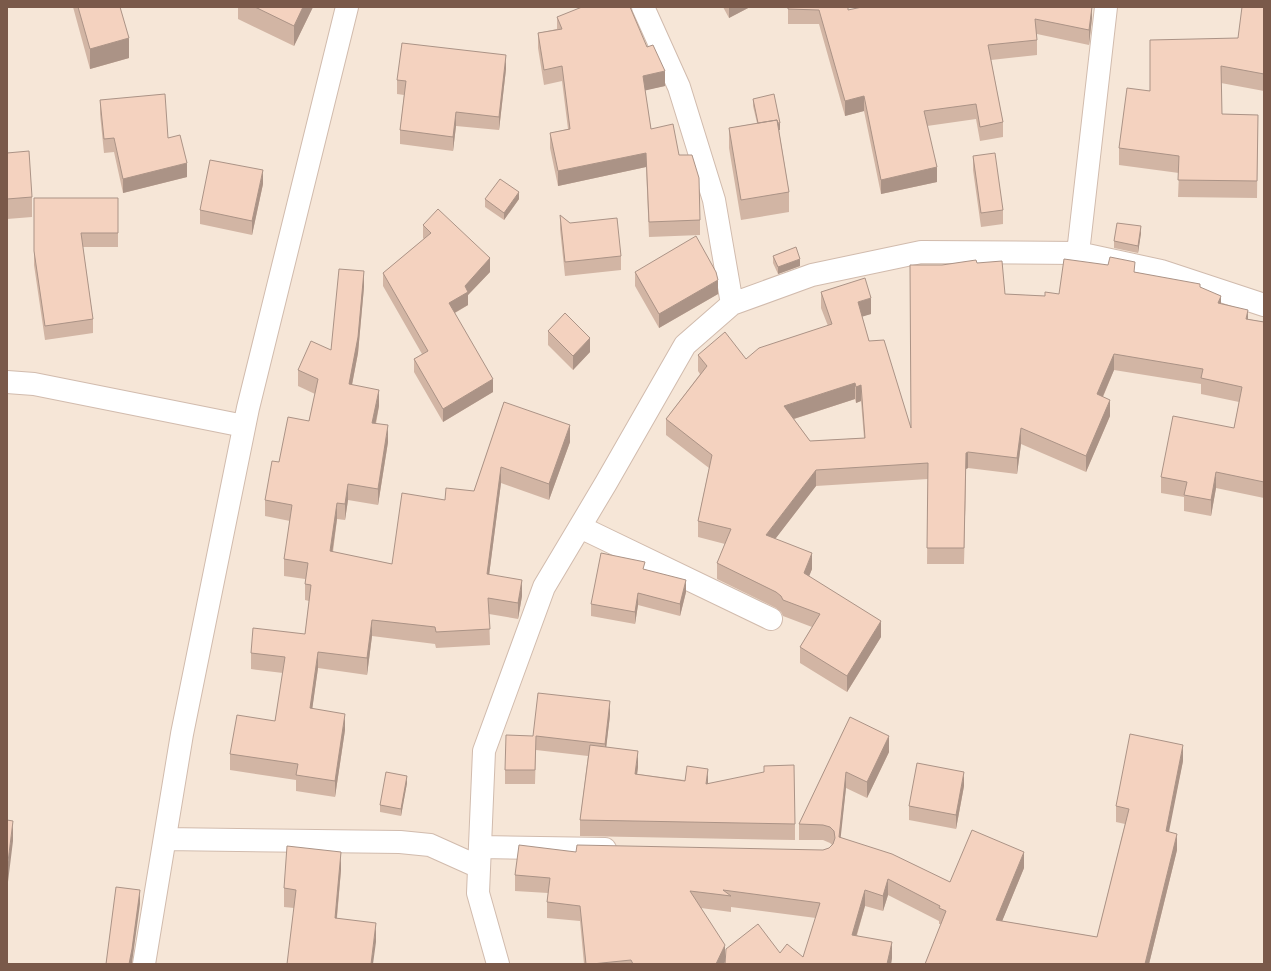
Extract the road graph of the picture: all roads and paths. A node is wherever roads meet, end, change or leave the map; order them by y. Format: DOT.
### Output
graph roads {
  1 [pos="347,7"];
  2 [pos="644,7"];
  3 [pos="1106,7"];
  4 [pos="1078,253"];
  5 [pos="732,304"];
  6 [pos="1264,305"];
  7 [pos="7,382"];
  8 [pos="244,426"];
  9 [pos="580,527"];
  10 [pos="771,618"];
  11 [pos="165,839"];
  12 [pos="628,849"];
  13 [pos="480,857"];
  14 [pos="144,964"];
  15 [pos="498,964"];
  1 -- 8 [label="street"];
  2 -- 5 [label="street"];
  3 -- 4 [label="street"];
  4 -- 5 [label="street"];
  4 -- 6 [label="street"];
  5 -- 9 [label="street"];
  7 -- 8 [label="street"];
  8 -- 11 [label="street"];
  9 -- 10 [label="street"];
  9 -- 13 [label="street"];
  11 -- 13 [label="street"];
  11 -- 14 [label="street"];
  12 -- 13 [label="street"];
  13 -- 15 [label="street"];
}
